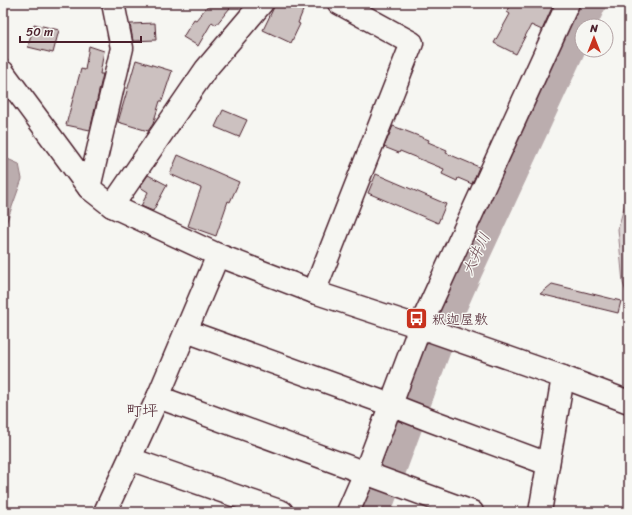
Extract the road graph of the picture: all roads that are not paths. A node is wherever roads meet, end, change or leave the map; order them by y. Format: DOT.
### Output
graph roads {
  1 [pos="113,3"];
  2 [pos="262,3"];
  3 [pos="339,3"];
  4 [pos="568,3"];
  5 [pos="3,72"];
  6 [pos="89,188"];
  7 [pos="112,206"];
  8 [pos="218,255"];
  9 [pos="314,292"];
  10 [pos="420,327"];
  11 [pos="186,331"];
  12 [pos="563,377"];
  13 [pos="158,397"];
  14 [pos="629,402"];
  15 [pos="391,405"];
  16 [pos="130,459"];
  17 [pos="548,464"];
  18 [pos="365,473"];
  19 [pos="106,512"];
  20 [pos="282,512"];
  21 [pos="348,512"];
  22 [pos="472,512"];
  23 [pos="540,512"];
  1 -- 6 [label="street"];
  2 -- 7 [label="street"];
  3 -- 9 [label="street"];
  4 -- 10 [label="street"];
  5 -- 6 [label="street"];
  6 -- 7 [label="street"];
  7 -- 8 [label="street"];
  8 -- 9 [label="street"];
  8 -- 11 [label="street"];
  9 -- 10 [label="street"];
  10 -- 12 [label="street"];
  10 -- 15 [label="street"];
  11 -- 13 [label="street"];
  11 -- 15 [label="street"];
  12 -- 14 [label="street"];
  12 -- 17 [label="street"];
  13 -- 16 [label="street"];
  13 -- 18 [label="street"];
  15 -- 17 [label="street"];
  15 -- 18 [label="street"];
  16 -- 19 [label="street"];
  16 -- 20 [label="street"];
  17 -- 23 [label="street"];
  18 -- 21 [label="street"];
  18 -- 22 [label="street"];
}
